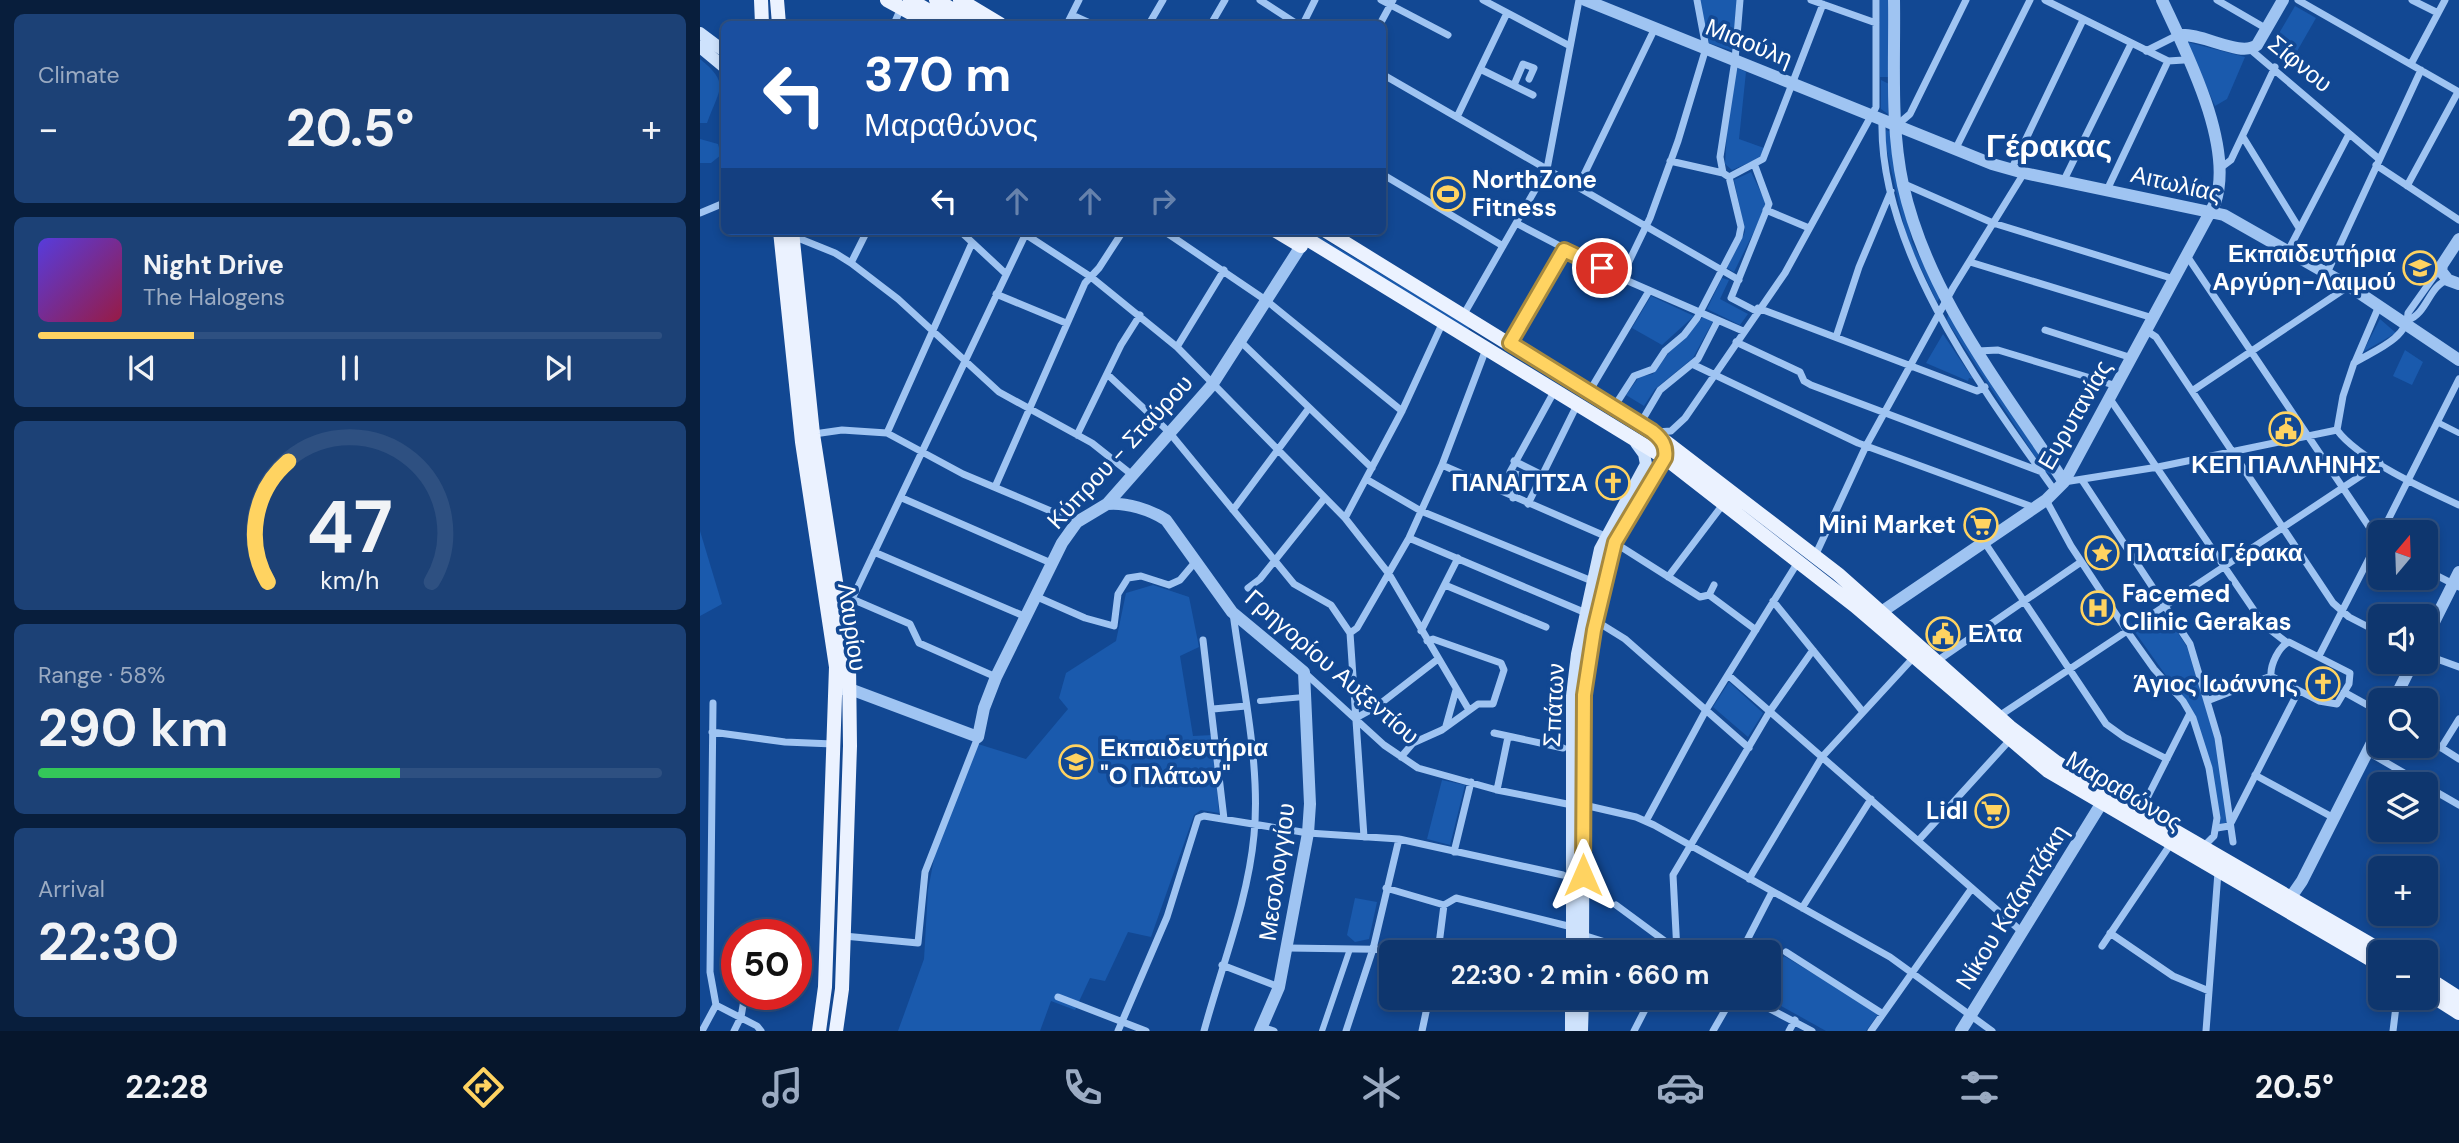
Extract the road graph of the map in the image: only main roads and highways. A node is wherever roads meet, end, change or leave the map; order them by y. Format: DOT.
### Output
graph roads {
  1 [pos="761,0"];
  2 [pos="777,0"];
  3 [pos="887,0"];
  4 [pos="936,0"];
  5 [pos="960,0"];
  6 [pos="905,4"];
  7 [pos="979,12"];
  8 [pos="762,21"];
  9 [pos="779,21"];
  10 [pos="927,21"];
  11 [pos="945,21"];
  12 [pos="995,21"];
  13 [pos="700,33"];
  14 [pos="700,47"];
  15 [pos="721,49"];
  16 [pos="721,64"];
  17 [pos="788,235"];
  18 [pos="788,235"];
  19 [pos="1283,235"];
  20 [pos="1300,235"];
  21 [pos="1333,235"];
  22 [pos="1344,235"];
  23 [pos="1406,278"];
  24 [pos="1411,302"];
  25 [pos="1651,431"];
  26 [pos="1625,433"];
  27 [pos="1665,458"];
  28 [pos="1610,539"];
  29 [pos="1876,615"];
  30 [pos="1591,617"];
  31 [pos="843,689"];
  32 [pos="2104,799"];
  33 [pos="1577,931"];
  34 [pos="1575,940"];
  35 [pos="1580,940"];
  36 [pos="2368,942"];
  37 [pos="2368,958"];
  38 [pos="2438,985"];
  39 [pos="2459,998"];
  40 [pos="2438,1000"];
  41 [pos="1571,1010"];
  42 [pos="1583,1010"];
  43 [pos="2459,1013"];
  44 [pos="819,1031"];
  45 [pos="836,1031"];
  46 [pos="1571,1031"];
  47 [pos="1582,1031"];
  1 -- 8 [label="main road"];
  2 -- 9 [label="main road"];
  3 -- 6 [label="main road"];
  4 -- 7 [label="main road"];
  5 -- 7 [label="main road"];
  6 -- 10 [label="main road"];
  6 -- 11 [label="main road"];
  7 -- 12 [label="main road"];
  13 -- 15 [label="main road"];
  14 -- 16 [label="main road"];
  17 -- 31 [label="main road, Λαυρίου"];
  18 -- 31 [label="main road, Λαυρίου"];
  19 -- 24 [label="main road, Μαραθώνος"];
  20 -- 24 [label="main road, Μαραθώνος"];
  21 -- 23 [label="main road, Μαραθώνος"];
  22 -- 23 [label="main road, Μαραθώνος"];
  23 -- 25 [label="main road, Μαραθώνος"];
  24 -- 26 [label="main road, Μαραθώνος"];
  25 -- 27 [label="main road"];
  25 -- 29 [label="main road, Μαραθώνος"];
  26 -- 27 [label="main road, Μαραθώνος"];
  26 -- 28 [label="main road, Σπάτων"];
  27 -- 28 [label="main road, Σπάτων"];
  27 -- 29 [label="main road, Μαραθώνος"];
  28 -- 30 [label="main road, Σπάτων"];
  28 -- 30 [label="main road, Σπάτων"];
  29 -- 32 [label="main road, Μαραθώνος"];
  29 -- 32 [label="main road, Μαραθώνος"];
  30 -- 33 [label="main road, Σπάτων"];
  31 -- 44 [label="main road, Λαυρίου"];
  31 -- 45 [label="main road, Λαυρίου"];
  32 -- 36 [label="main road, Μαραθώνος"];
  32 -- 37 [label="main road, Μαραθώνος"];
  33 -- 34 [label="main road, Σπάτων"];
  33 -- 35 [label="main road, Σπάτων"];
  38 -- 39 [label="main road"];
  40 -- 43 [label="main road"];
  41 -- 46 [label="main road"];
  42 -- 47 [label="main road"];
}
